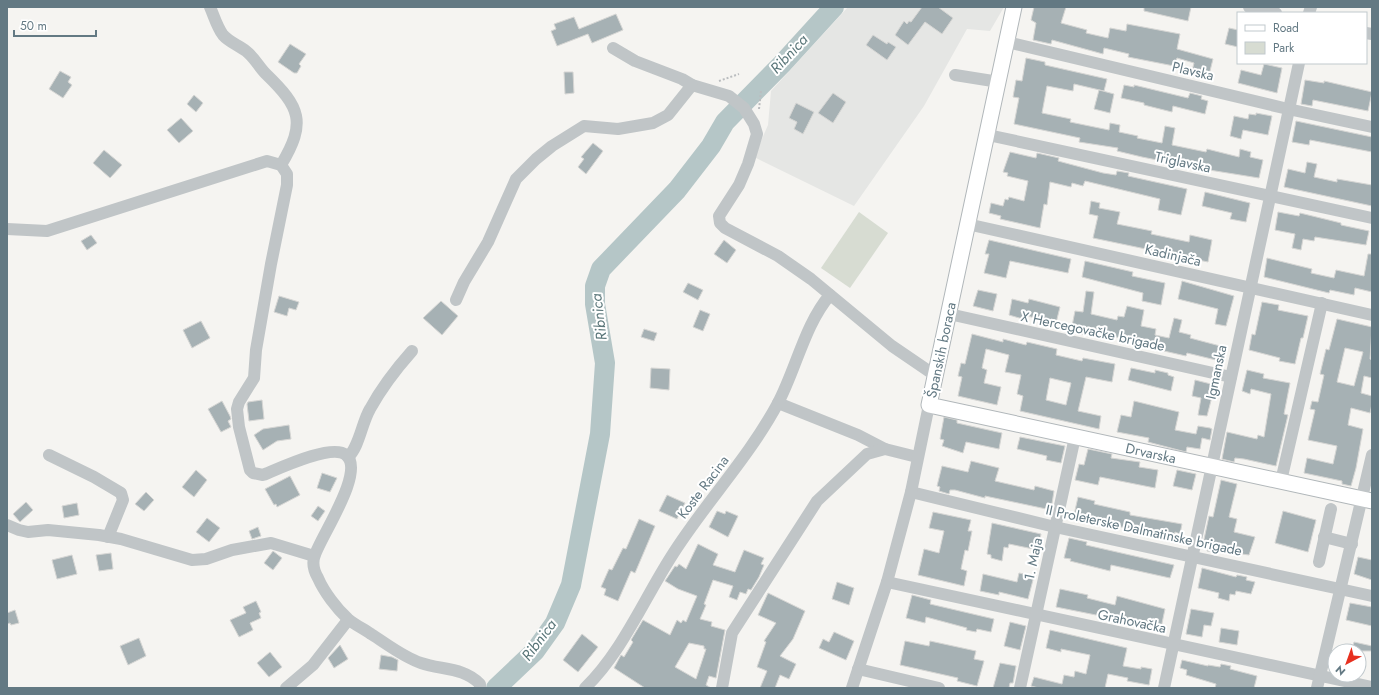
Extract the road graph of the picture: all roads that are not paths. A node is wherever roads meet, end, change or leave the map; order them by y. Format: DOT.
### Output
graph roads {
  1 [pos="210,7"];
  2 [pos="1014,7"];
  3 [pos="1249,7"];
  4 [pos="1272,12"];
  5 [pos="1007,42"];
  6 [pos="614,48"];
  7 [pos="1299,64"];
  8 [pos="955,75"];
  9 [pos="999,82"];
  10 [pos="692,84"];
  11 [pos="1288,109"];
  12 [pos="1372,127"];
  13 [pos="988,135"];
  14 [pos="282,165"];
  15 [pos="1269,196"];
  16 [pos="1372,218"];
  17 [pos="967,224"];
  18 [pos="7,229"];
  19 [pos="1250,287"];
  20 [pos="830,295"];
  21 [pos="456,300"];
  22 [pos="1322,304"];
  23 [pos="950,314"];
  24 [pos="1372,314"];
  25 [pos="412,351"];
  26 [pos="936,376"];
  27 [pos="1231,377"];
  28 [pos="778,403"];
  29 [pos="929,405"];
  30 [pos="1075,437"];
  31 [pos="885,449"];
  32 [pos="48,455"];
  33 [pos="1372,455"];
  34 [pos="918,456"];
  35 [pos="348,457"];
  36 [pos="1212,466"];
  37 [pos="1281,481"];
  38 [pos="911,492"];
  39 [pos="1367,500"];
  40 [pos="1330,509"];
  41 [pos="7,525"];
  42 [pos="1055,527"];
  43 [pos="108,537"];
  44 [pos="1324,537"];
  45 [pos="1352,544"];
  46 [pos="314,556"];
  47 [pos="1192,556"];
  48 [pos="1319,562"];
  49 [pos="887,582"];
  50 [pos="1341,589"];
  51 [pos="1372,596"];
  52 [pos="1036,615"];
  53 [pos="348,620"];
  54 [pos="1173,645"];
  55 [pos="858,669"];
  56 [pos="1320,675"];
  57 [pos="480,686"];
  58 [pos="1372,687"];
  59 [pos="286,688"];
  60 [pos="585,688"];
  61 [pos="722,688"];
  62 [pos="852,688"];
  63 [pos="939,688"];
  64 [pos="1020,688"];
  65 [pos="1164,688"];
  66 [pos="1318,688"];
  1 -- 14 [label="street"];
  2 -- 5 [label="main road, Španskih boraca"];
  3 -- 4 [label="street"];
  5 -- 9 [label="main road, Španskih boraca"];
  5 -- 11 [label="street, Plavska"];
  6 -- 10 [label="street"];
  7 -- 11 [label="street, Igmanska"];
  8 -- 9 [label="street"];
  9 -- 13 [label="main road, Španskih boraca"];
  10 -- 20 [label="street"];
  10 -- 21 [label="street"];
  11 -- 12 [label="street, Plavska"];
  11 -- 15 [label="street, Igmanska"];
  13 -- 15 [label="street, Triglavska"];
  13 -- 17 [label="main road, Španskih boraca"];
  14 -- 18 [label="street"];
  14 -- 35 [label="street"];
  15 -- 16 [label="street, Triglavska"];
  15 -- 19 [label="street, Igmanska"];
  17 -- 19 [label="street, Kadinjača"];
  17 -- 23 [label="main road, Španskih boraca"];
  19 -- 22 [label="street, Kadinjača"];
  19 -- 27 [label="street, Igmanska"];
  20 -- 26 [label="street"];
  20 -- 28 [label="street, Koste Racina"];
  22 -- 24 [label="street, Kadinjača"];
  22 -- 37 [label="street"];
  23 -- 26 [label="main road, Španskih boraca"];
  23 -- 27 [label="street, X Hercegovačke brigade"];
  25 -- 35 [label="street"];
  26 -- 29 [label="main road, Španskih boraca"];
  27 -- 36 [label="street, Igmanska"];
  28 -- 31 [label="street"];
  28 -- 60 [label="street, Koste Racina"];
  29 -- 30 [label="main road, Drvarska"];
  29 -- 34 [label="street, Španskih boraca"];
  30 -- 36 [label="main road, Drvarska"];
  30 -- 42 [label="street, 1. Maja"];
  31 -- 34 [label="street"];
  31 -- 61 [label="street"];
  32 -- 43 [label="street"];
  33 -- 39 [label="street"];
  34 -- 38 [label="street, Španskih boraca"];
  35 -- 46 [label="street"];
  36 -- 37 [label="main road, Drvarska"];
  36 -- 47 [label="street, Igmanska"];
  37 -- 39 [label="main road, Drvarska"];
  38 -- 42 [label="street, II Proleterske Dalmatinske brigade"];
  38 -- 49 [label="street, Španskih boraca"];
  39 -- 45 [label="street"];
  40 -- 44 [label="street"];
  41 -- 43 [label="street"];
  42 -- 47 [label="street, II Proleterske Dalmatinske brigade"];
  42 -- 52 [label="street, 1. Maja"];
  43 -- 46 [label="street"];
  44 -- 45 [label="street"];
  44 -- 48 [label="street"];
  45 -- 50 [label="street"];
  46 -- 53 [label="street"];
  47 -- 50 [label="street, II Proleterske Dalmatinske brigade"];
  47 -- 54 [label="street, Igmanska"];
  49 -- 52 [label="street, Grahovačka"];
  49 -- 55 [label="street, Španskih boraca"];
  50 -- 51 [label="street, II Proleterske Dalmatinske brigade"];
  50 -- 56 [label="street"];
  52 -- 54 [label="street, Grahovačka"];
  52 -- 64 [label="street, 1. Maja"];
  53 -- 57 [label="street"];
  53 -- 59 [label="street"];
  54 -- 56 [label="street, Grahovačka"];
  54 -- 65 [label="street, Igmanska"];
  55 -- 62 [label="street, Španskih boraca"];
  55 -- 63 [label="street"];
  56 -- 58 [label="street, Grahovačka"];
  56 -- 66 [label="street"];
}
